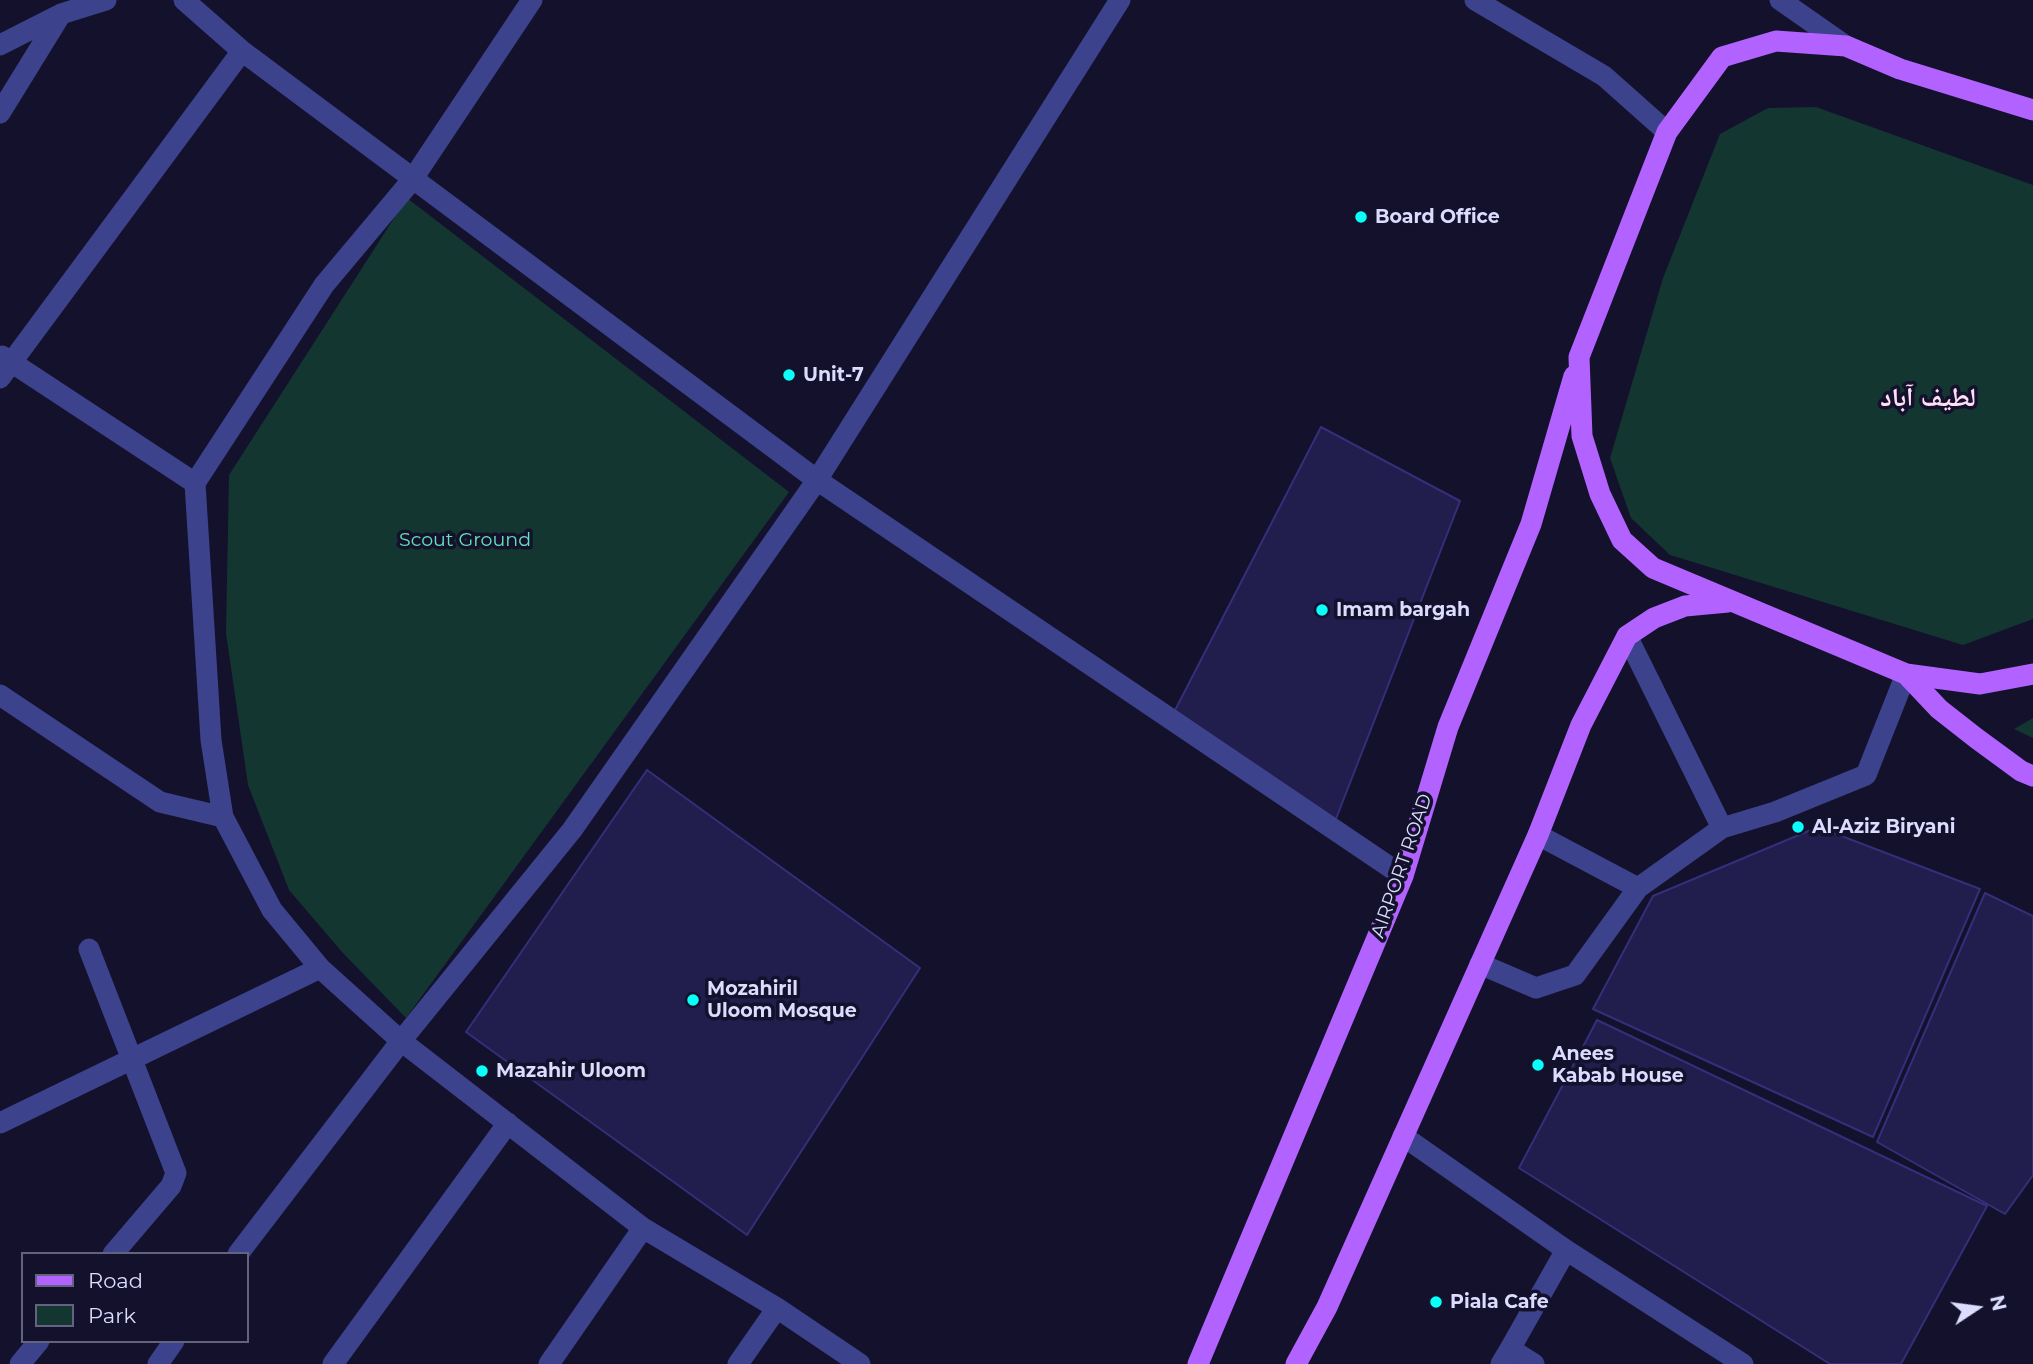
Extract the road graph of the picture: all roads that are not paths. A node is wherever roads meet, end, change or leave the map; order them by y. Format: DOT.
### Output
graph roads {
  1 [pos="106,0"];
  2 [pos="184,0"];
  3 [pos="533,0"];
  4 [pos="1119,0"];
  5 [pos="1475,0"];
  6 [pos="1780,0"];
  7 [pos="61,14"];
  8 [pos="0,45"];
  9 [pos="1846,46"];
  10 [pos="242,51"];
  11 [pos="2033,110"];
  12 [pos="0,113"];
  13 [pos="1667,132"];
  14 [pos="412,180"];
  15 [pos="1579,357"];
  16 [pos="4,366"];
  17 [pos="817,480"];
  18 [pos="195,483"];
  19 [pos="1734,602"];
  20 [pos="1627,636"];
  21 [pos="1906,674"];
  22 [pos="2033,674"];
  23 [pos="0,695"];
  24 [pos="2033,776"];
  25 [pos="223,817"];
  26 [pos="1722,828"];
  27 [pos="1538,835"];
  28 [pos="1403,876"];
  29 [pos="1638,888"];
  30 [pos="89,949"];
  31 [pos="1480,964"];
  32 [pos="320,968"];
  33 [pos="401,1041"];
  34 [pos="131,1058"];
  35 [pos="0,1123"];
  36 [pos="508,1123"];
  37 [pos="1403,1136"];
  38 [pos="643,1228"];
  39 [pos="1566,1250"];
  40 [pos="115,1252"];
  41 [pos="240,1252"];
  42 [pos="777,1308"];
  43 [pos="37,1343"];
  44 [pos="173,1343"];
  45 [pos="1506,1357"];
  46 [pos="20,1364"];
  47 [pos="158,1364"];
  48 [pos="333,1364"];
  49 [pos="549,1364"];
  50 [pos="738,1364"];
  51 [pos="860,1364"];
  52 [pos="1198,1364"];
  53 [pos="1296,1364"];
  54 [pos="1534,1364"];
  55 [pos="1743,1364"];
  1 -- 7 [label="street"];
  2 -- 10 [label="street"];
  3 -- 14 [label="street"];
  4 -- 17 [label="street"];
  5 -- 13 [label="street"];
  6 -- 9 [label="street"];
  7 -- 8 [label="street"];
  7 -- 12 [label="street"];
  9 -- 11 [label="main road, AIRPORT ROAD"];
  9 -- 13 [label="main road, AIRPORT ROAD"];
  10 -- 14 [label="street"];
  10 -- 16 [label="street"];
  13 -- 15 [label="main road, AIRPORT ROAD"];
  14 -- 17 [label="street"];
  14 -- 18 [label="street"];
  15 -- 19 [label="main road"];
  15 -- 28 [label="main road, AIRPORT ROAD"];
  16 -- 18 [label="street"];
  17 -- 28 [label="street"];
  17 -- 33 [label="street"];
  18 -- 25 [label="street"];
  19 -- 20 [label="main road"];
  19 -- 21 [label="main road"];
  20 -- 26 [label="street"];
  20 -- 27 [label="main road"];
  21 -- 22 [label="main road"];
  21 -- 24 [label="main road"];
  21 -- 26 [label="street"];
  23 -- 25 [label="street"];
  25 -- 32 [label="street"];
  26 -- 29 [label="street"];
  27 -- 29 [label="street"];
  27 -- 31 [label="main road"];
  28 -- 52 [label="main road, AIRPORT ROAD"];
  29 -- 31 [label="street"];
  30 -- 34 [label="street"];
  31 -- 37 [label="main road"];
  32 -- 33 [label="street"];
  32 -- 34 [label="street"];
  33 -- 36 [label="street"];
  33 -- 41 [label="street"];
  34 -- 35 [label="street"];
  34 -- 40 [label="street"];
  36 -- 38 [label="street"];
  36 -- 48 [label="street"];
  37 -- 39 [label="street"];
  37 -- 53 [label="main road"];
  38 -- 42 [label="street"];
  38 -- 49 [label="street"];
  39 -- 45 [label="street"];
  39 -- 55 [label="street"];
  42 -- 50 [label="street"];
  42 -- 51 [label="street"];
  43 -- 46 [label="street"];
  44 -- 47 [label="street"];
  45 -- 54 [label="street"];
}
